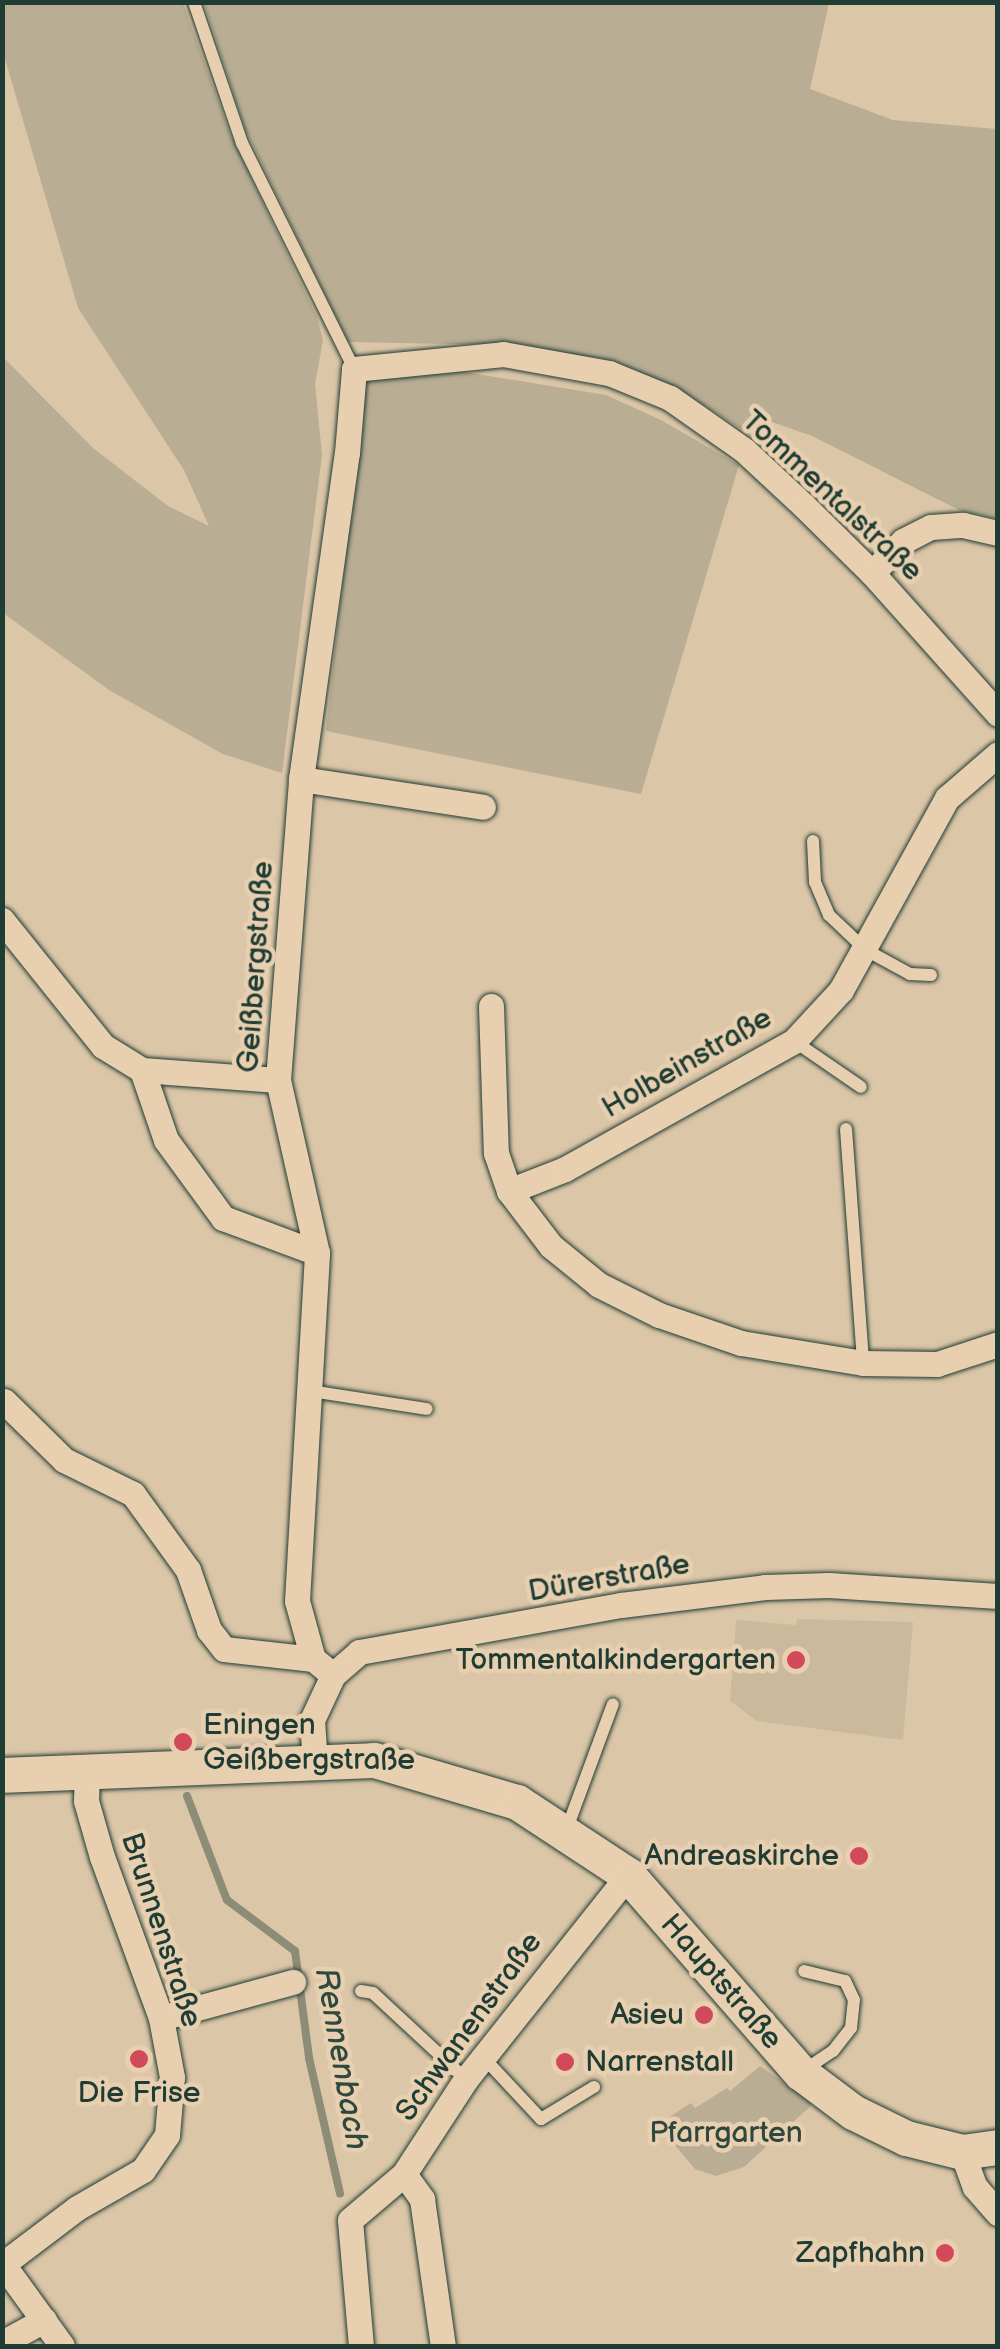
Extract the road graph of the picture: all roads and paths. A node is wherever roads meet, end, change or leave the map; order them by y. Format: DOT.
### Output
graph roads {
  1 [pos="194,2"];
  2 [pos="354,369"];
  3 [pos="998,533"];
  4 [pos="872,573"];
  5 [pos="998,714"];
  6 [pos="998,754"];
  7 [pos="301,780"];
  8 [pos="483,807"];
  9 [pos="813,841"];
  10 [pos="2,920"];
  11 [pos="866,950"];
  12 [pos="931,976"];
  13 [pos="491,1006"];
  14 [pos="794,1041"];
  15 [pos="142,1070"];
  16 [pos="278,1080"];
  17 [pos="860,1088"];
  18 [pos="846,1130"];
  19 [pos="509,1192"];
  20 [pos="317,1253"];
  21 [pos="998,1344"];
  22 [pos="862,1363"];
  23 [pos="311,1391"];
  24 [pos="4,1401"];
  25 [pos="427,1409"];
  26 [pos="998,1596"];
  27 [pos="323,1667"];
  28 [pos="613,1704"];
  29 [pos="314,1763"];
  30 [pos="86,1774"];
  31 [pos="2,1775"];
  32 [pos="565,1834"];
  33 [pos="628,1875"];
  34 [pos="804,1971"];
  35 [pos="294,1982"];
  36 [pos="361,1991"];
  37 [pos="161,2018"];
  38 [pos="483,2057"];
  39 [pos="800,2073"];
  40 [pos="466,2078"];
  41 [pos="594,2086"];
  42 [pos="998,2147"];
  43 [pos="962,2152"];
  44 [pos="404,2174"];
  45 [pos="998,2214"];
  46 [pos="3,2264"];
  47 [pos="44,2320"];
  48 [pos="2,2343"];
  49 [pos="62,2346"];
  50 [pos="360,2346"];
  51 [pos="442,2346"];
  1 -- 2 [label="lane"];
  2 -- 4 [label="street, Tommentalstraße"];
  2 -- 7 [label="street, Geißbergstraße"];
  3 -- 4 [label="street"];
  4 -- 5 [label="street, Tommentalstraße"];
  6 -- 11 [label="street, Holbeinstraße"];
  7 -- 8 [label="street"];
  7 -- 16 [label="street, Geißbergstraße"];
  9 -- 11 [label="lane"];
  10 -- 15 [label="street"];
  11 -- 12 [label="lane"];
  11 -- 14 [label="street, Holbeinstraße"];
  13 -- 19 [label="street"];
  14 -- 17 [label="lane"];
  14 -- 19 [label="street, Holbeinstraße"];
  15 -- 16 [label="street"];
  15 -- 20 [label="street"];
  16 -- 20 [label="street, Geißbergstraße"];
  18 -- 22 [label="lane"];
  19 -- 22 [label="street"];
  20 -- 23 [label="street, Geißbergstraße"];
  21 -- 22 [label="street"];
  23 -- 25 [label="lane"];
  23 -- 27 [label="street, Geißbergstraße"];
  24 -- 27 [label="street"];
  26 -- 27 [label="street, Dürerstraße"];
  27 -- 29 [label="street"];
  28 -- 32 [label="lane"];
  29 -- 30 [label="main road, Hauptstraße"];
  29 -- 32 [label="main road, Hauptstraße"];
  30 -- 31 [label="main road, Hauptstraße"];
  30 -- 37 [label="street, Brunnenstraße"];
  32 -- 33 [label="main road, Hauptstraße"];
  33 -- 38 [label="street, Schwanenstraße"];
  33 -- 39 [label="main road, Hauptstraße"];
  34 -- 39 [label="lane"];
  35 -- 37 [label="street"];
  36 -- 40 [label="lane"];
  37 -- 46 [label="street, Brunnenstraße"];
  38 -- 40 [label="street, Schwanenstraße"];
  38 -- 41 [label="lane"];
  39 -- 43 [label="main road, Hauptstraße"];
  40 -- 44 [label="street, Schwanenstraße"];
  42 -- 43 [label="main road"];
  43 -- 45 [label="street"];
  44 -- 50 [label="street, Schwanenstraße"];
  44 -- 51 [label="street"];
  46 -- 47 [label="street"];
  47 -- 48 [label="street"];
  47 -- 49 [label="street"];
}
